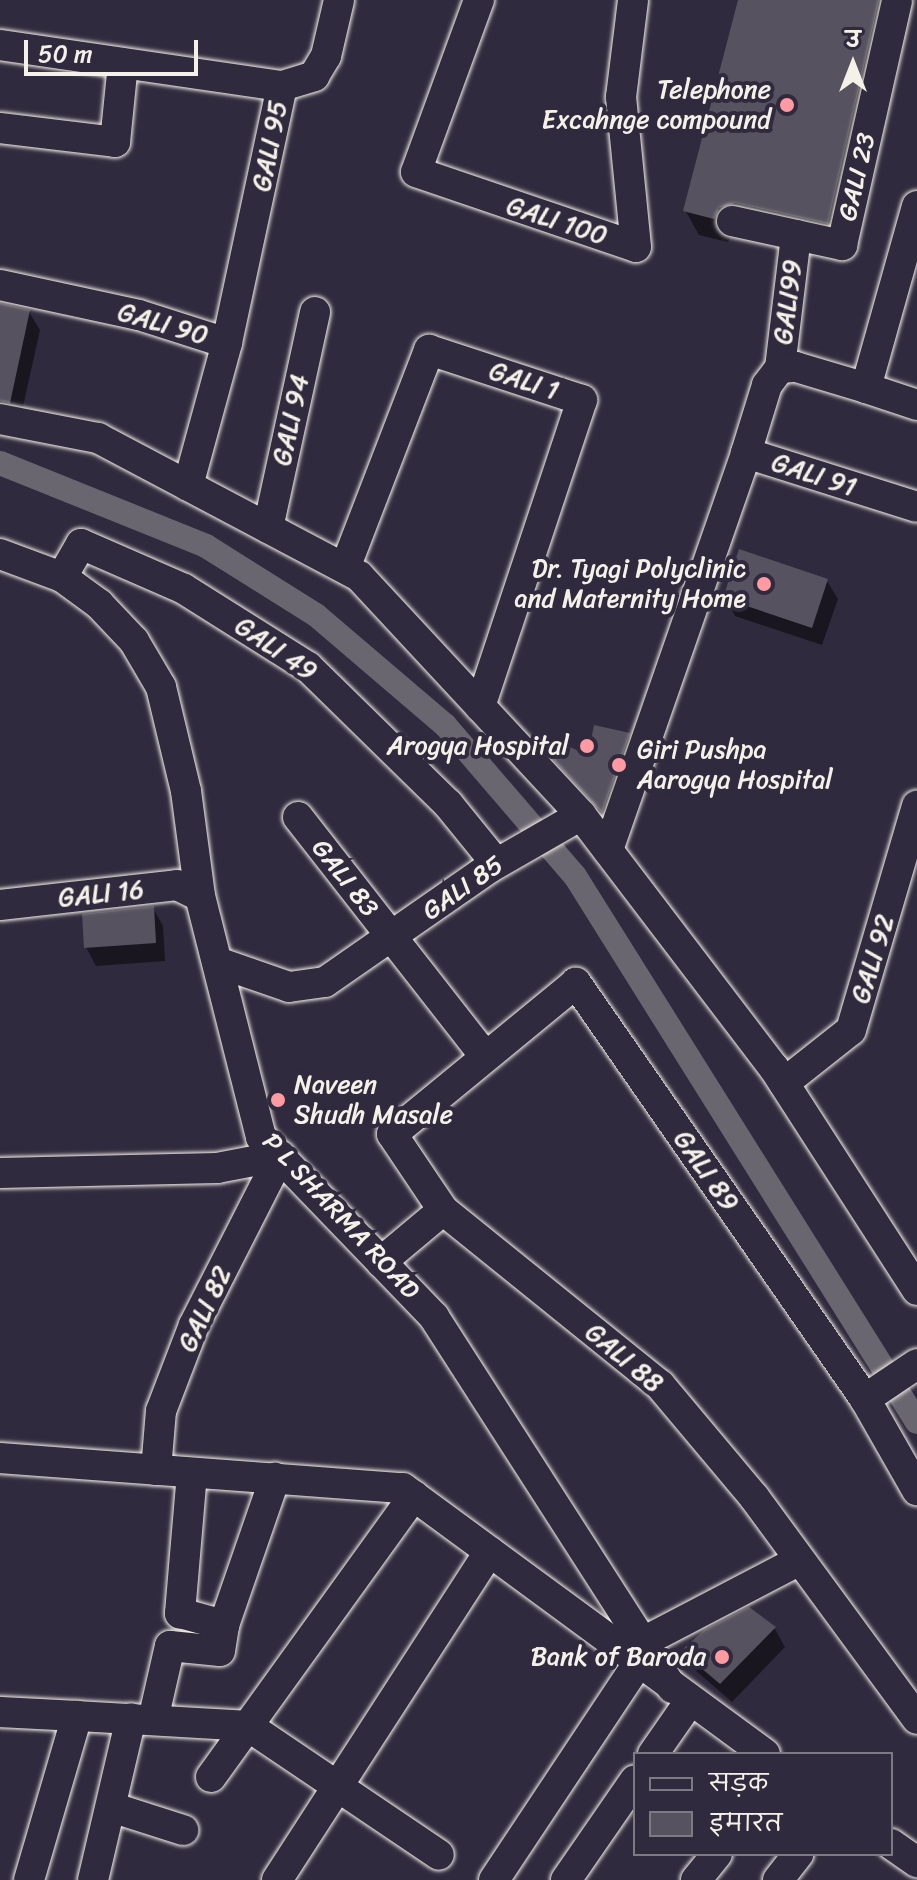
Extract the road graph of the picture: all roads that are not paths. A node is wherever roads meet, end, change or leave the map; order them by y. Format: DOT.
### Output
graph roads {
  1 [pos="339,0"];
  2 [pos="479,0"];
  3 [pos="633,0"];
  4 [pos="897,0"];
  5 [pos="0,45"];
  6 [pos="123,63"];
  7 [pos="282,86"];
  8 [pos="0,128"];
  9 [pos="917,206"];
  10 [pos="732,221"];
  11 [pos="796,235"];
  12 [pos="0,285"];
  13 [pos="315,312"];
  14 [pos="227,343"];
  15 [pos="773,376"];
  16 [pos="866,388"];
  17 [pos="917,405"];
  18 [pos="0,419"];
  19 [pos="746,453"];
  20 [pos="188,486"];
  21 [pos="917,507"];
  22 [pos="268,528"];
  23 [pos="0,554"];
  24 [pos="345,568"];
  25 [pos="62,577"];
  26 [pos="480,706"];
  27 [pos="917,806"];
  28 [pos="578,816"];
  29 [pos="298,817"];
  30 [pos="608,850"];
  31 [pos="496,863"];
  32 [pos="200,896"];
  33 [pos="0,905"];
  34 [pos="392,938"];
  35 [pos="217,962"];
  36 [pos="489,1054"];
  37 [pos="784,1083"];
  38 [pos="280,1156"];
  39 [pos="0,1173"];
  40 [pos="443,1210"];
  41 [pos="381,1262"];
  42 [pos="917,1290"];
  43 [pos="917,1364"];
  44 [pos="865,1399"];
  45 [pos="0,1458"];
  46 [pos="156,1470"];
  47 [pos="192,1473"];
  48 [pos="275,1478"];
  49 [pos="917,1490"];
  50 [pos="414,1496"];
  51 [pos="489,1552"];
  52 [pos="798,1561"];
  53 [pos="224,1625"];
  54 [pos="640,1653"];
  55 [pos="681,1695"];
  56 [pos="0,1712"];
  57 [pos="912,1712"];
  58 [pos="77,1716"];
  59 [pos="142,1719"];
  60 [pos="248,1726"];
  61 [pos="654,1752"];
  62 [pos="762,1752"];
  63 [pos="211,1777"];
  64 [pos="633,1783"];
  65 [pos="337,1786"];
  66 [pos="111,1807"];
  67 [pos="183,1830"];
  68 [pos="893,1845"];
  69 [pos="439,1855"];
  70 [pos="715,1856"];
  71 [pos="796,1856"];
  72 [pos="917,1862"];
  73 [pos="97,1879"];
  74 [pos="29,1880"];
  75 [pos="277,1880"];
  76 [pos="494,1880"];
  77 [pos="566,1880"];
  78 [pos="696,1880"];
  79 [pos="778,1880"];
  1 -- 7 [label="street"];
  2 -- 3 [label="street, GALI 100"];
  4 -- 11 [label="street, GALI 23"];
  5 -- 6 [label="street, GALI 95"];
  6 -- 7 [label="street, GALI 95"];
  6 -- 8 [label="street"];
  7 -- 14 [label="street, GALI 95"];
  9 -- 16 [label="street"];
  10 -- 11 [label="street, GALI 23"];
  11 -- 15 [label="street, GALI99"];
  12 -- 14 [label="street, GALI 90"];
  13 -- 22 [label="street, GALI 94"];
  14 -- 20 [label="street, GALI 90"];
  15 -- 16 [label="street"];
  15 -- 19 [label="street, GALI99"];
  16 -- 17 [label="street"];
  18 -- 20 [label="street"];
  19 -- 21 [label="street, GALI 91"];
  19 -- 30 [label="street, GALI 91"];
  20 -- 22 [label="street"];
  22 -- 24 [label="street"];
  23 -- 25 [label="street, P L SHARMA ROAD"];
  24 -- 26 [label="street"];
  24 -- 26 [label="street, GALI 1"];
  25 -- 31 [label="street, GALI 49"];
  25 -- 32 [label="street, P L SHARMA ROAD"];
  26 -- 28 [label="street"];
  27 -- 37 [label="street, GALI 92"];
  28 -- 30 [label="street"];
  28 -- 31 [label="street, GALI 85"];
  29 -- 34 [label="street, GALI 83"];
  30 -- 37 [label="street"];
  31 -- 34 [label="street, GALI 85"];
  32 -- 33 [label="street, GALI 16"];
  32 -- 35 [label="street, P L SHARMA ROAD"];
  34 -- 35 [label="street, GALI 85"];
  34 -- 36 [label="street, GALI 83"];
  35 -- 38 [label="street, P L SHARMA ROAD"];
  36 -- 40 [label="street, GALI 88"];
  36 -- 44 [label="street, GALI 89"];
  37 -- 42 [label="street"];
  38 -- 39 [label="street"];
  38 -- 41 [label="street, P L SHARMA ROAD"];
  38 -- 46 [label="street, GALI 82"];
  40 -- 41 [label="street"];
  40 -- 52 [label="street, GALI 88"];
  41 -- 54 [label="street, P L SHARMA ROAD"];
  43 -- 44 [label="street"];
  44 -- 49 [label="street"];
  45 -- 46 [label="street"];
  46 -- 47 [label="street"];
  47 -- 48 [label="street"];
  47 -- 53 [label="street"];
  48 -- 50 [label="street"];
  48 -- 53 [label="street"];
  50 -- 51 [label="street"];
  50 -- 60 [label="street"];
  51 -- 54 [label="street"];
  51 -- 65 [label="street"];
  52 -- 54 [label="street"];
  52 -- 57 [label="street, GALI 88"];
  53 -- 59 [label="street"];
  54 -- 55 [label="street"];
  54 -- 76 [label="street"];
  55 -- 61 [label="street"];
  55 -- 62 [label="street"];
  56 -- 58 [label="street"];
  58 -- 59 [label="street"];
  58 -- 74 [label="street"];
  59 -- 60 [label="street"];
  59 -- 66 [label="street"];
  60 -- 63 [label="street"];
  60 -- 65 [label="street"];
  64 -- 77 [label="street"];
  65 -- 69 [label="street"];
  65 -- 75 [label="street"];
  66 -- 67 [label="street"];
  66 -- 73 [label="street"];
  68 -- 72 [label="street"];
  70 -- 78 [label="street"];
  71 -- 79 [label="street"];
}
